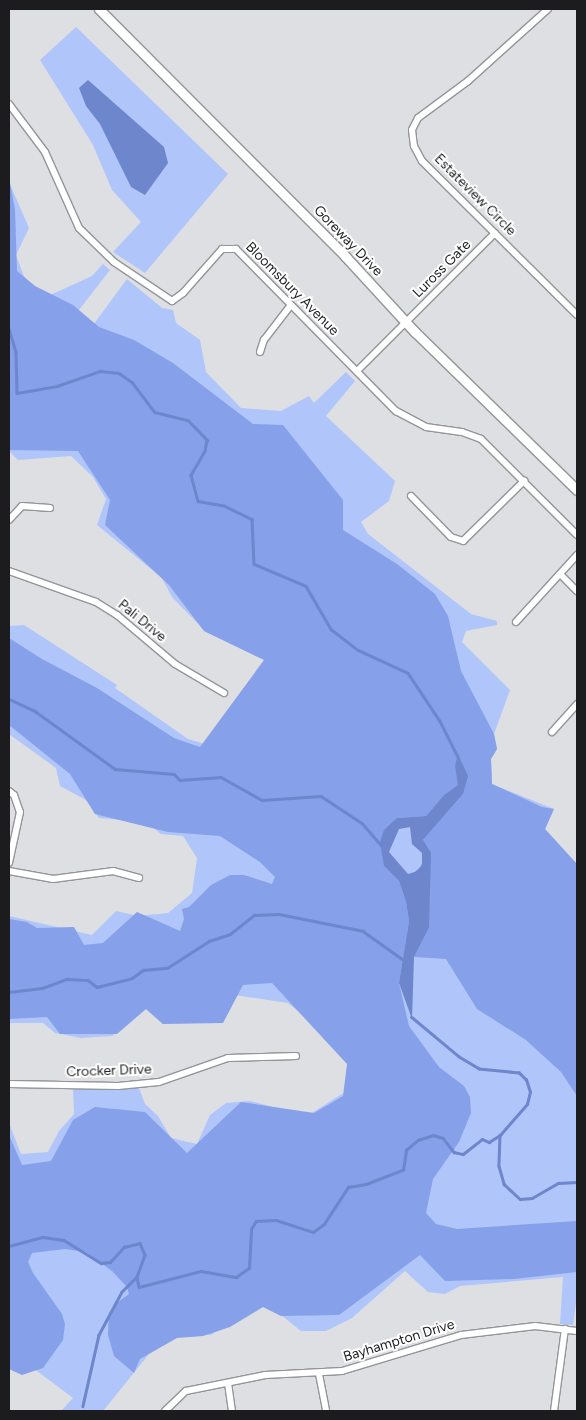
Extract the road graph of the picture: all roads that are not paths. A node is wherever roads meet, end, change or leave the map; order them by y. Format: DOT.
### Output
graph roads {
  1 [pos="99,9"];
  2 [pos="548,9"];
  3 [pos="9,104"];
  4 [pos="495,233"];
  5 [pos="291,305"];
  6 [pos="577,315"];
  7 [pos="405,322"];
  8 [pos="260,352"];
  9 [pos="357,371"];
  10 [pos="524,480"];
  11 [pos="577,490"];
  12 [pos="411,496"];
  13 [pos="50,508"];
  14 [pos="9,520"];
  15 [pos="577,535"];
  16 [pos="577,555"];
  17 [pos="9,572"];
  18 [pos="561,575"];
  19 [pos="577,592"];
  20 [pos="516,622"];
  21 [pos="224,693"];
  22 [pos="577,704"];
  23 [pos="552,732"];
  24 [pos="9,791"];
  25 [pos="9,862"];
  26 [pos="9,871"];
  27 [pos="139,878"];
  28 [pos="296,1056"];
  29 [pos="9,1084"];
  30 [pos="565,1329"];
  31 [pos="577,1331"];
  32 [pos="319,1374"];
  33 [pos="228,1383"];
  34 [pos="165,1411"];
  35 [pos="232,1411"];
  36 [pos="326,1411"];
  37 [pos="554,1411"];
  1 -- 7 [label="street, Goreway Drive"];
  2 -- 4 [label="street, Estateview Circle"];
  3 -- 5 [label="street, Bloomsbury Avenue"];
  4 -- 6 [label="street, Estateview Circle"];
  4 -- 7 [label="street, Luross Gate"];
  5 -- 8 [label="street"];
  5 -- 9 [label="street, Bloomsbury Avenue"];
  7 -- 9 [label="street, Luross Gate"];
  7 -- 11 [label="street, Goreway Drive"];
  9 -- 10 [label="street, Bloomsbury Avenue"];
  10 -- 12 [label="street"];
  10 -- 15 [label="street, Bloomsbury Avenue"];
  13 -- 14 [label="street"];
  16 -- 18 [label="street"];
  17 -- 21 [label="street, Pali Drive"];
  18 -- 19 [label="street"];
  18 -- 20 [label="street"];
  22 -- 23 [label="street"];
  24 -- 25 [label="street"];
  26 -- 27 [label="street"];
  28 -- 29 [label="street, Crocker Drive"];
  30 -- 31 [label="street, Bayhampton Drive"];
  30 -- 32 [label="street, Bayhampton Drive"];
  30 -- 37 [label="street"];
  32 -- 33 [label="street, Bayhampton Drive"];
  32 -- 36 [label="street"];
  33 -- 34 [label="street, Bayhampton Drive"];
  33 -- 35 [label="street"];
}
